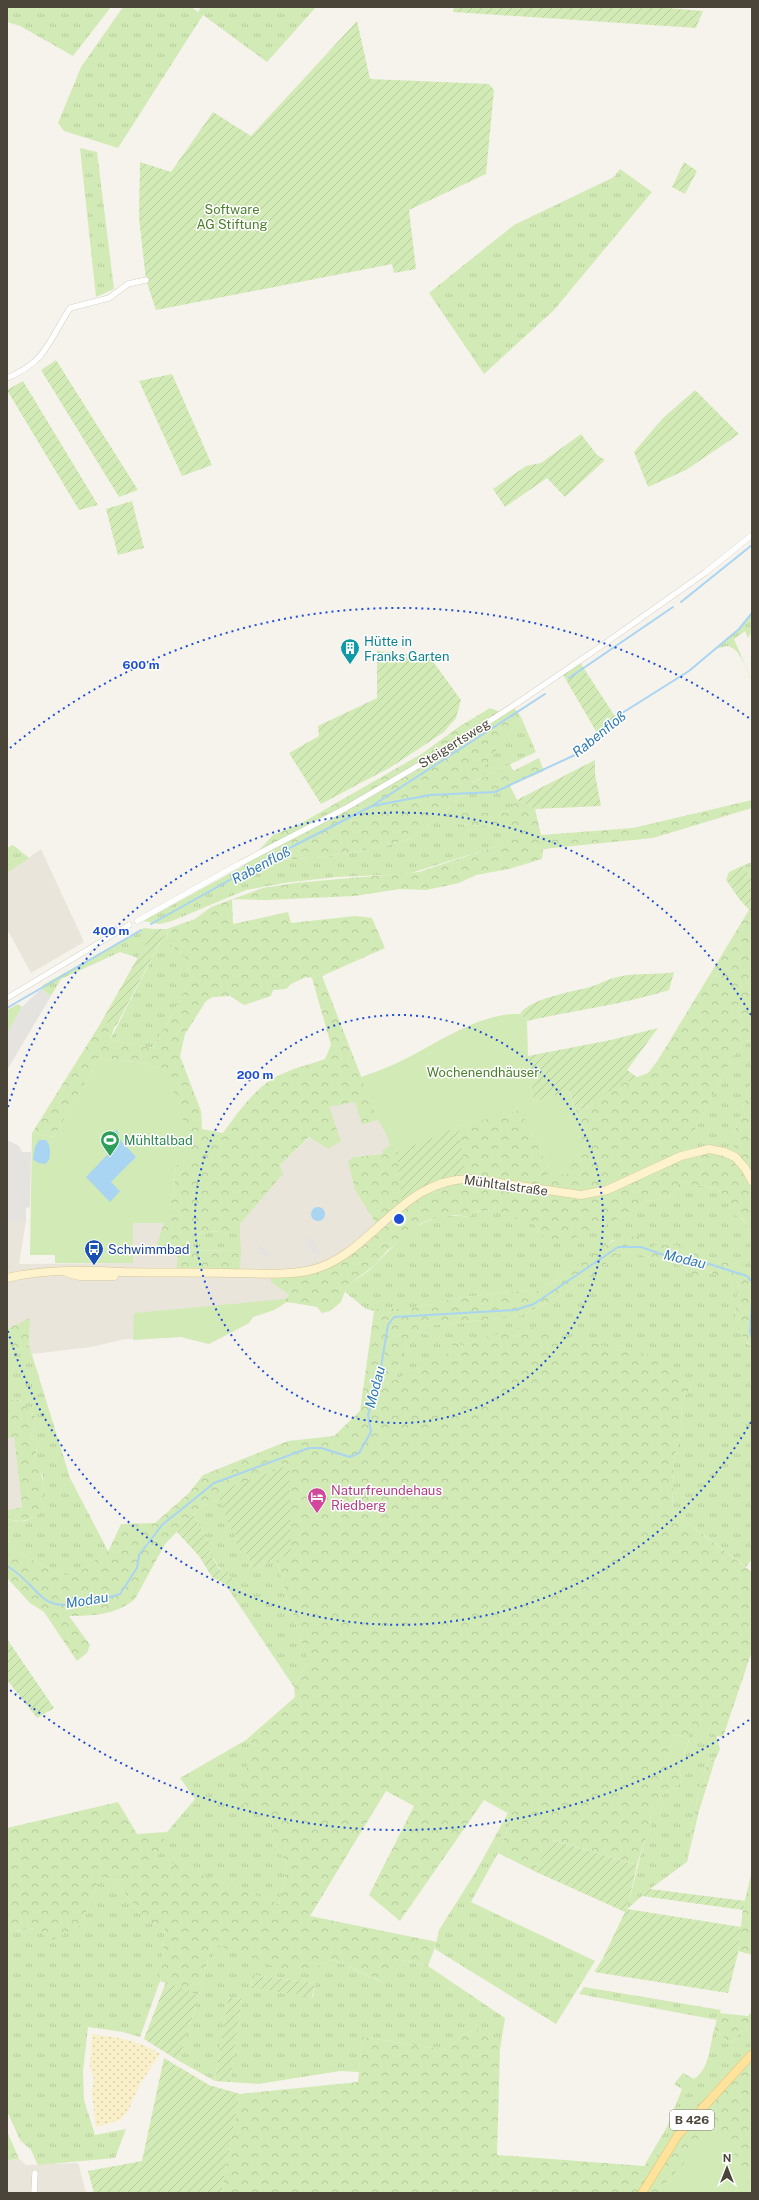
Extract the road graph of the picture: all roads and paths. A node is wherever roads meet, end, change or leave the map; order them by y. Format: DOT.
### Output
graph roads {
  1 [pos="146,280"];
  2 [pos="7,378"];
  3 [pos="752,535"];
  4 [pos="137,921"];
  5 [pos="129,925"];
  6 [pos="7,998"];
  7 [pos="752,1180"];
  8 [pos="7,1278"];
  9 [pos="752,2054"];
  10 [pos="35,2173"];
  11 [pos="34,2193"];
  12 [pos="642,2193"];
  1 -- 2 [label="street"];
  3 -- 4 [label="street, Steigertsweg"];
  5 -- 6 [label="street"];
  7 -- 8 [label="street, Mühltalstraße"];
  9 -- 12 [label="main road, B 426"];
  10 -- 11 [label="street"];
}
